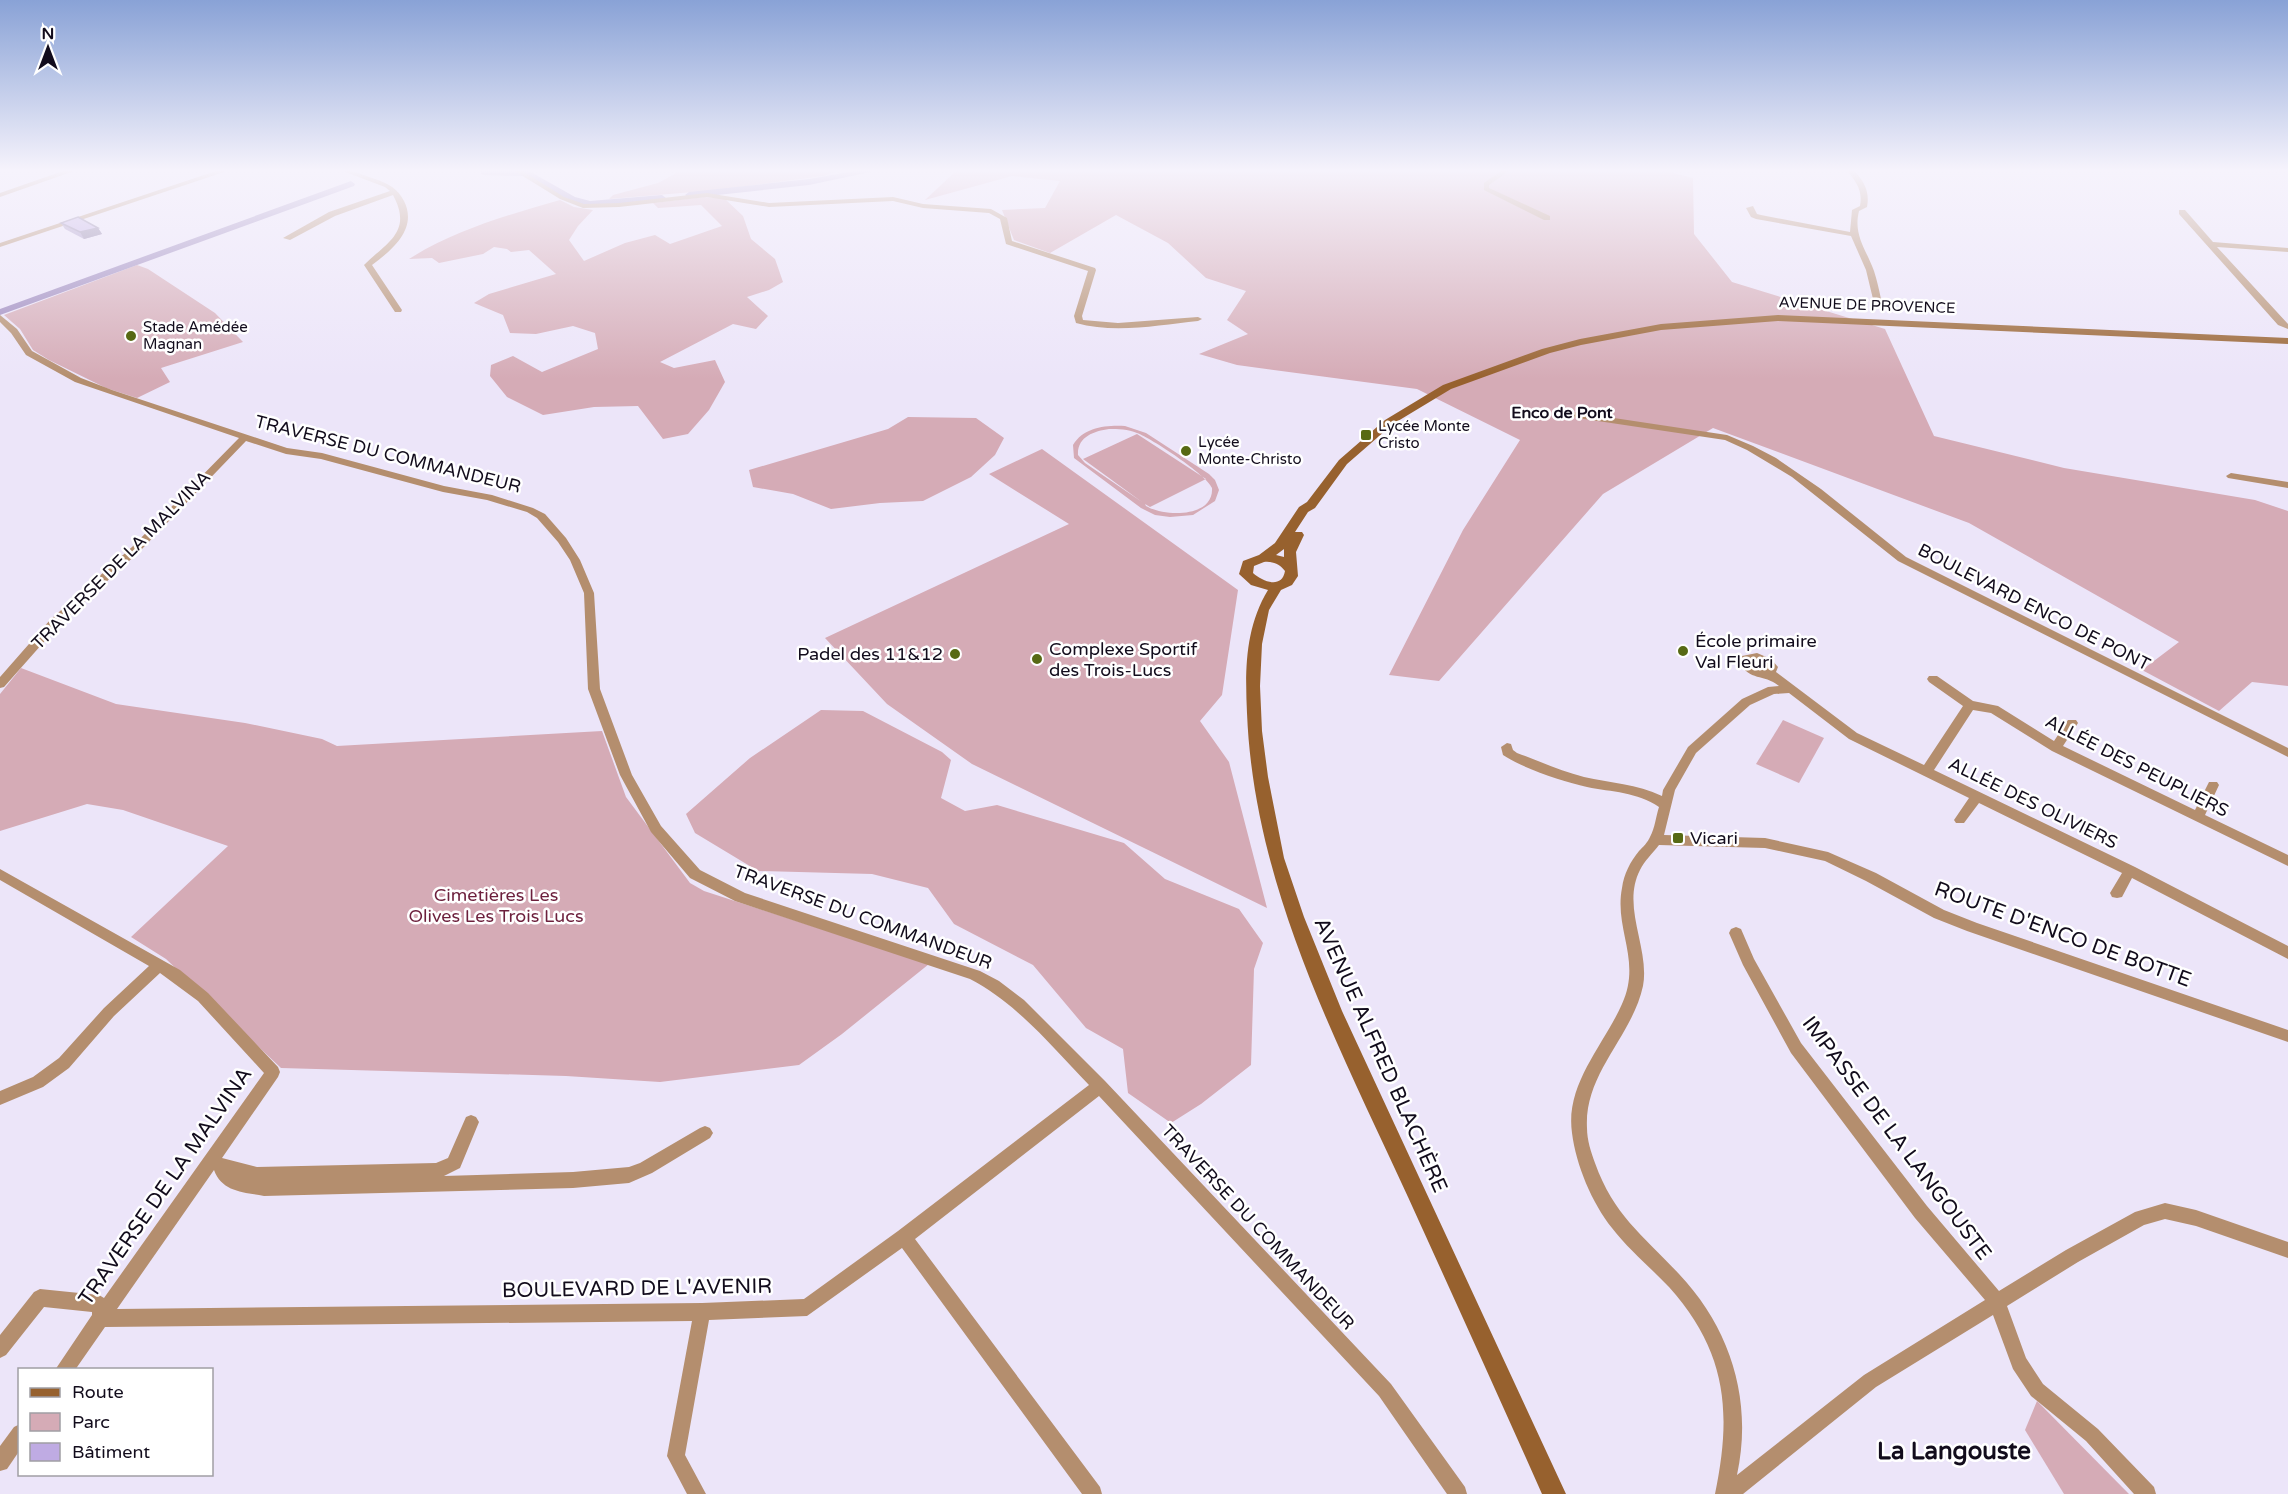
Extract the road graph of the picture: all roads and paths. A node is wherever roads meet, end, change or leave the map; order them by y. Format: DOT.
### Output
graph roads {
  1 [pos="16,240"];
  2 [pos="397,240"];
  3 [pos="1008,240"];
  4 [pos="1857,240"];
  5 [pos="2208,240"];
  6 [pos="2212,244"];
  7 [pos="0,245"];
  8 [pos="2288,250"];
  9 [pos="1877,299"];
  10 [pos="398,310"];
  11 [pos="0,317"];
  12 [pos="1198,319"];
  13 [pos="2288,327"];
  14 [pos="2288,341"];
  15 [pos="1574,415"];
  16 [pos="244,438"];
  17 [pos="2231,476"];
  18 [pos="2288,485"];
  19 [pos="1311,505"];
  20 [pos="1263,558"];
  21 [pos="1291,568"];
  22 [pos="1252,581"];
  23 [pos="1277,586"];
  24 [pos="1261,610"];
  25 [pos="1770,673"];
  26 [pos="1933,679"];
  27 [pos="0,684"];
  28 [pos="1792,689"];
  29 [pos="1970,705"];
  30 [pos="2073,723"];
  31 [pos="1507,747"];
  32 [pos="2056,748"];
  33 [pos="2288,753"];
  34 [pos="1927,771"];
  35 [pos="2213,785"];
  36 [pos="1977,796"];
  37 [pos="1666,805"];
  38 [pos="2198,817"];
  39 [pos="1960,820"];
  40 [pos="1656,840"];
  41 [pos="2288,861"];
  42 [pos="2130,871"];
  43 [pos="0,874"];
  44 [pos="2117,893"];
  45 [pos="1736,933"];
  46 [pos="2288,953"];
  47 [pos="158,966"];
  48 [pos="2288,1037"];
  49 [pos="1100,1086"];
  50 [pos="0,1098"];
  51 [pos="471,1122"];
  52 [pos="705,1133"];
  53 [pos="217,1163"];
  54 [pos="904,1237"];
  55 [pos="2288,1250"];
  56 [pos="1997,1302"];
  57 [pos="702,1312"];
  58 [pos="100,1318"];
  59 [pos="0,1349"];
  60 [pos="65,1368"];
  61 [pos="18,1436"];
  62 [pos="0,1462"];
  63 [pos="697,1494"];
  64 [pos="1093,1494"];
  65 [pos="1458,1494"];
  66 [pos="1554,1494"];
  67 [pos="1726,1494"];
  68 [pos="2147,1494"];
  1 -- 7 [label="street"];
  2 -- 10 [label="street"];
  3 -- 12 [label="street"];
  4 -- 9 [label="street"];
  5 -- 6 [label="street"];
  6 -- 8 [label="street"];
  6 -- 13 [label="street"];
  11 -- 16 [label="street, TRAVERSE DU COMMANDEUR"];
  14 -- 19 [label="main road, AVENUE DE PROVENCE"];
  15 -- 33 [label="street, BOULEVARD ENCO DE PONT"];
  16 -- 27 [label="street, TRAVERSE DE LA MALVINA"];
  16 -- 49 [label="street, TRAVERSE DU COMMANDEUR"];
  17 -- 18 [label="street"];
  19 -- 20 [label="main road, AVENUE DE PROVENCE"];
  19 -- 21 [label="main road, AVENUE DE PROVENCE"];
  20 -- 21 [label="main road"];
  20 -- 22 [label="main road"];
  21 -- 23 [label="main road"];
  22 -- 23 [label="main road"];
  22 -- 24 [label="main road, AVENUE ALFRED BLACHÈRE"];
  23 -- 24 [label="main road, AVENUE ALFRED BLACHÈRE"];
  24 -- 66 [label="main road, AVENUE ALFRED BLACHÈRE"];
  25 -- 28 [label="street, ALLÉE DES OLIVIERS"];
  26 -- 29 [label="street"];
  28 -- 34 [label="street, ALLÉE DES OLIVIERS"];
  28 -- 37 [label="street"];
  29 -- 32 [label="street, ALLÉE DES PEUPLIERS"];
  29 -- 34 [label="street"];
  30 -- 32 [label="street"];
  31 -- 37 [label="street"];
  32 -- 38 [label="street, ALLÉE DES PEUPLIERS"];
  34 -- 36 [label="street, ALLÉE DES OLIVIERS"];
  35 -- 38 [label="street"];
  36 -- 39 [label="street"];
  36 -- 42 [label="street, ALLÉE DES OLIVIERS"];
  37 -- 40 [label="street"];
  38 -- 41 [label="street, ALLÉE DES PEUPLIERS"];
  40 -- 48 [label="street, ROUTE D'ENCO DE BOTTE"];
  40 -- 67 [label="street"];
  42 -- 44 [label="street"];
  42 -- 46 [label="street, ALLÉE DES OLIVIERS"];
  43 -- 47 [label="street, TRAVERSE DE LA MALVINA"];
  45 -- 56 [label="street, IMPASSE DE LA LANGOUSTE"];
  47 -- 50 [label="street"];
  47 -- 53 [label="street, TRAVERSE DE LA MALVINA"];
  49 -- 54 [label="street, BOULEVARD DE L'AVENIR"];
  49 -- 65 [label="street, TRAVERSE DU COMMANDEUR"];
  51 -- 53 [label="street"];
  52 -- 53 [label="street"];
  53 -- 58 [label="street, TRAVERSE DE LA MALVINA"];
  54 -- 57 [label="street, BOULEVARD DE L'AVENIR"];
  54 -- 64 [label="street"];
  55 -- 56 [label="street"];
  56 -- 67 [label="street"];
  56 -- 68 [label="street, IMPASSE DE LA LANGOUSTE"];
  57 -- 58 [label="street, BOULEVARD DE L'AVENIR"];
  57 -- 63 [label="street"];
  58 -- 59 [label="street"];
  58 -- 60 [label="street, TRAVERSE DE LA MALVINA"];
  61 -- 62 [label="street"];
}
